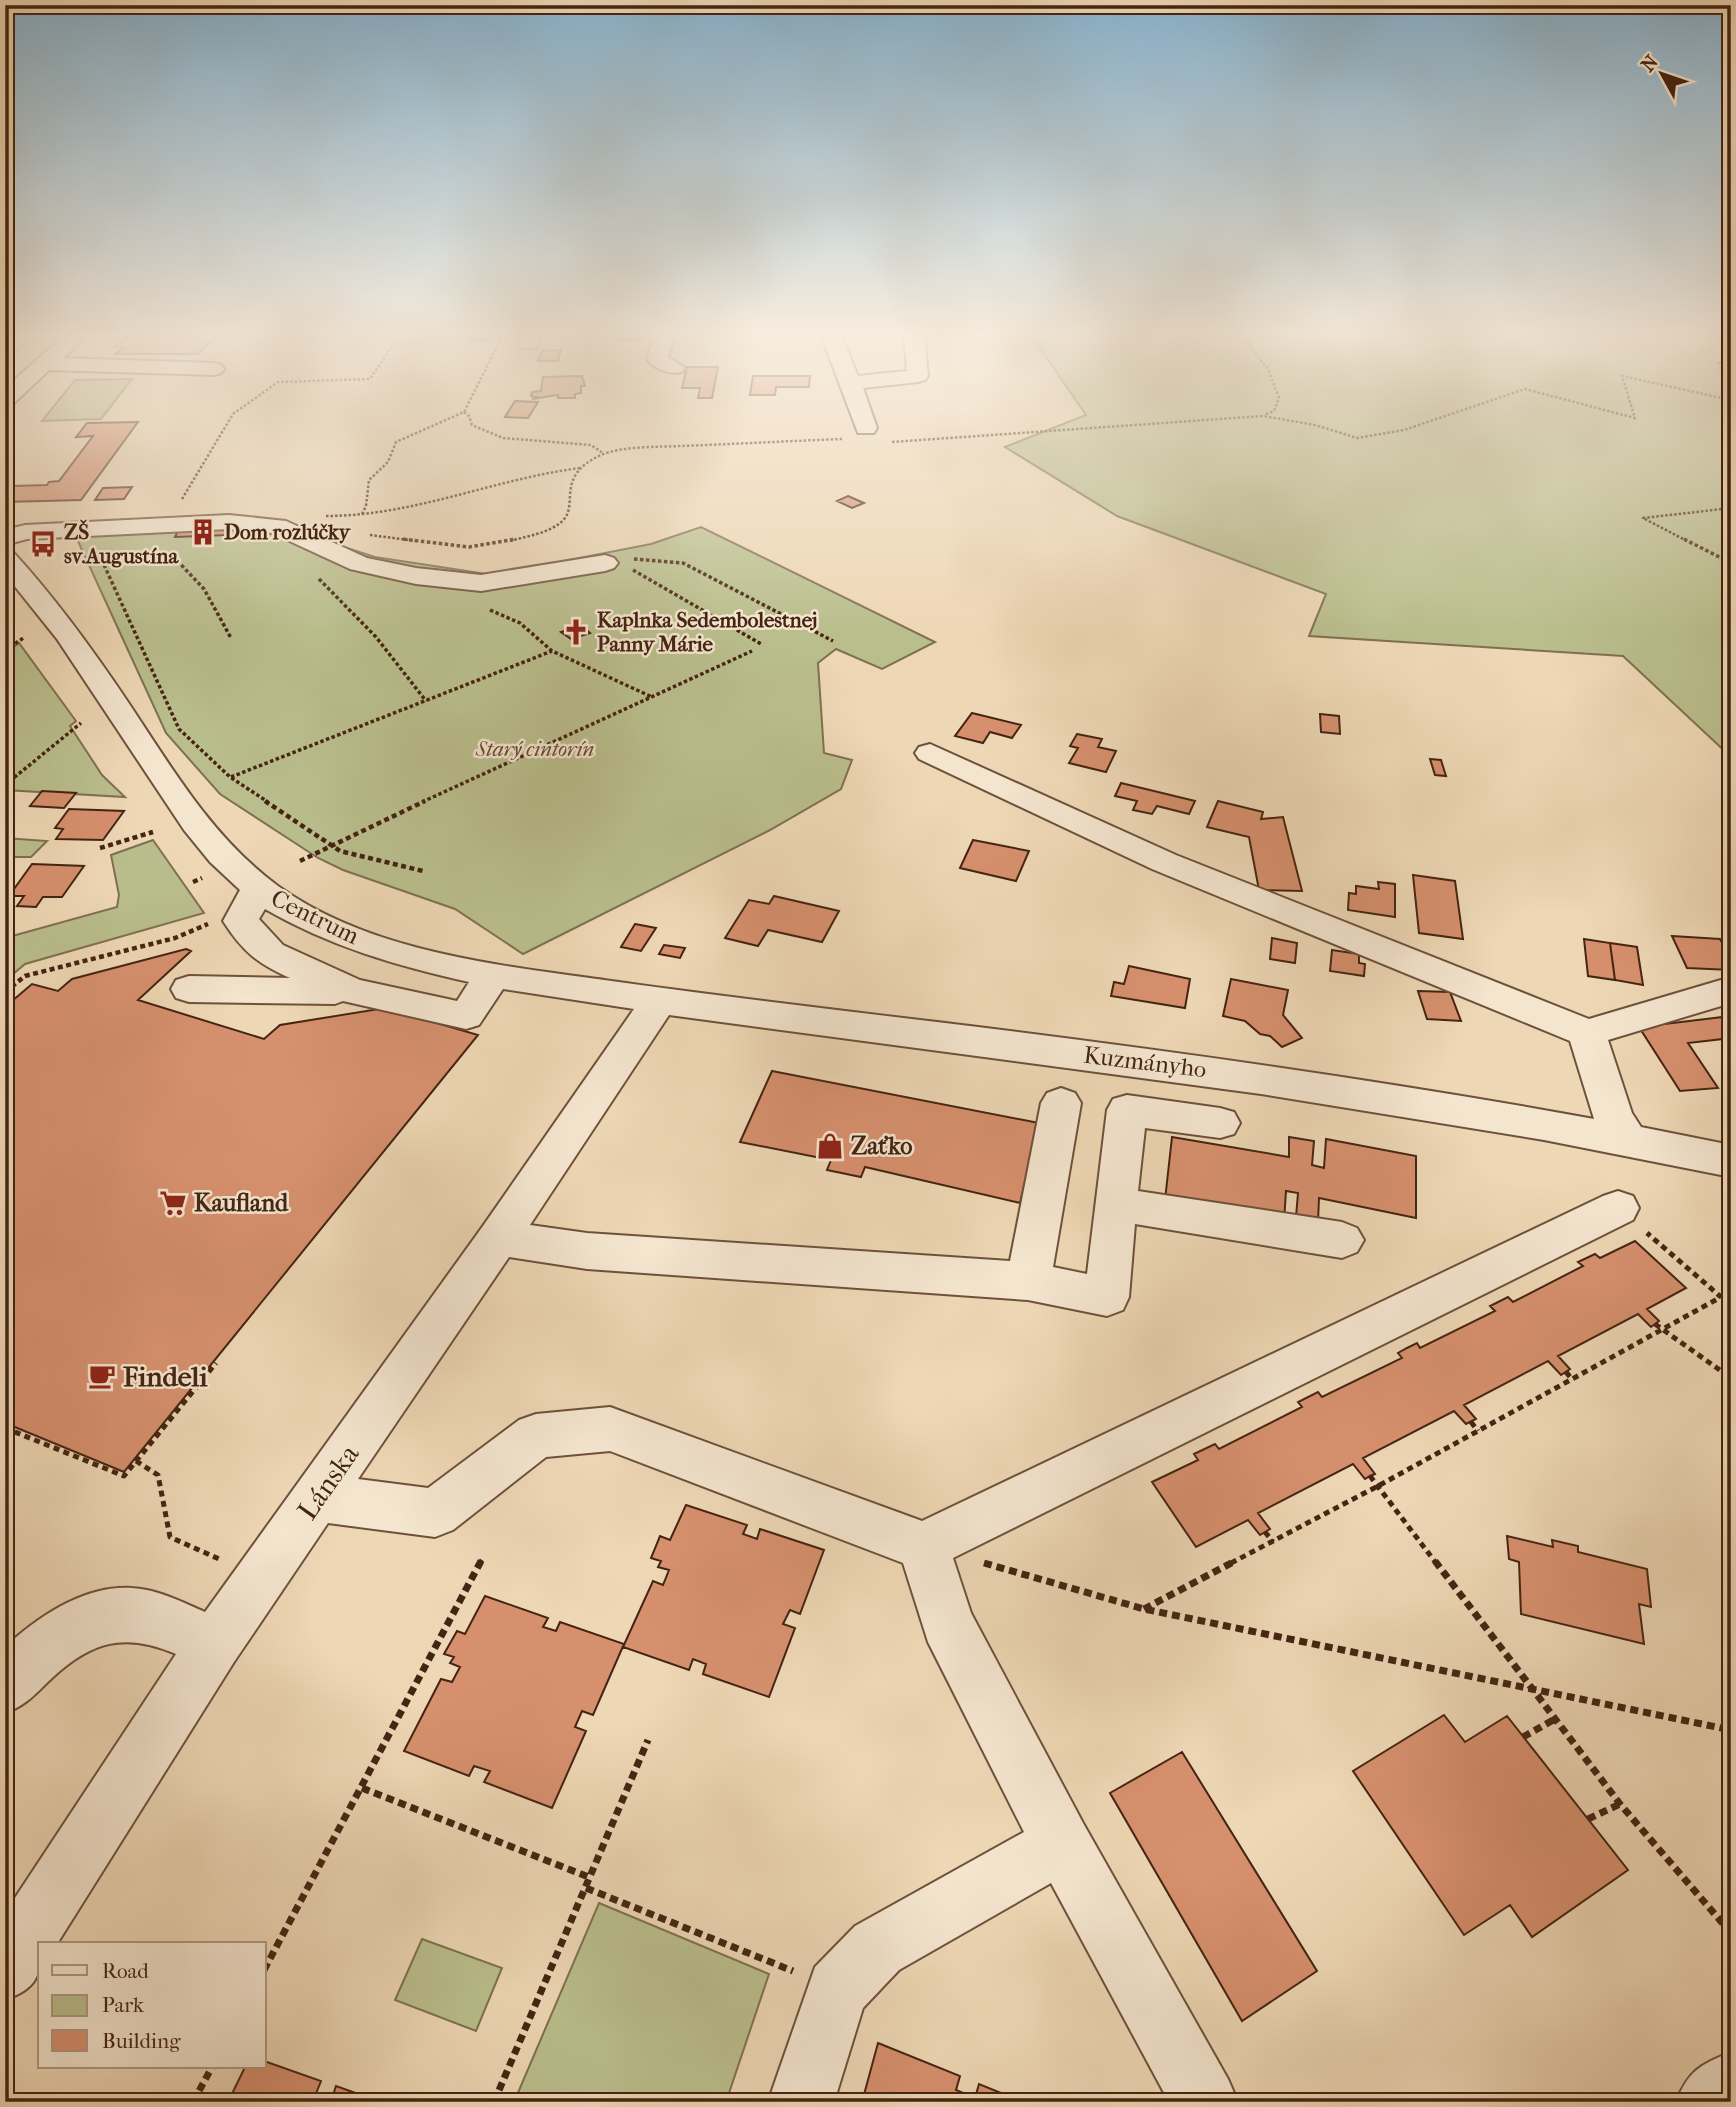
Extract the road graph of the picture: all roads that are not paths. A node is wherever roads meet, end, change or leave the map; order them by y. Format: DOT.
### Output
graph roads {
  1 [pos="5,538"];
  2 [pos="5,558"];
  3 [pos="605,563"];
  4 [pos="930,753"];
  5 [pos="258,888"];
  6 [pos="493,975"];
  7 [pos="189,989"];
  8 [pos="1731,990"];
  9 [pos="351,991"];
  10 [pos="659,1000"];
  11 [pos="1587,1033"];
  12 [pos="1061,1103"];
  13 [pos="1220,1123"];
  14 [pos="1628,1140"];
  15 [pos="1731,1161"];
  16 [pos="1115,1204"];
  17 [pos="1618,1208"];
  18 [pos="498,1238"];
  19 [pos="1342,1240"];
  20 [pos="1028,1280"];
  21 [pos="318,1498"];
  22 [pos="925,1546"];
  23 [pos="215,1643"];
  24 [pos="5,1686"];
  25 [pos="1062,1844"];
  26 [pos="5,1969"];
  27 [pos="1731,2085"];
  28 [pos="801,2102"];
  29 [pos="1205,2102"];
  30 [pos="1709,2102"];
  1 -- 3 [label="street"];
  2 -- 5 [label="street, Centrum"];
  4 -- 11 [label="street"];
  5 -- 6 [label="street, Centrum"];
  5 -- 9 [label="street"];
  6 -- 9 [label="street"];
  6 -- 10 [label="street, Centrum"];
  7 -- 9 [label="street"];
  8 -- 11 [label="street"];
  10 -- 14 [label="street, Kuzmányho"];
  10 -- 18 [label="street, Lánska"];
  11 -- 14 [label="street"];
  12 -- 20 [label="street"];
  13 -- 16 [label="street"];
  14 -- 15 [label="street, Kuzmányho"];
  16 -- 19 [label="street"];
  16 -- 20 [label="street"];
  17 -- 22 [label="street"];
  18 -- 20 [label="street"];
  18 -- 21 [label="street, Lánska"];
  21 -- 22 [label="street"];
  21 -- 23 [label="street, Lánska"];
  22 -- 25 [label="street"];
  23 -- 24 [label="street"];
  23 -- 26 [label="street, Lánska"];
  25 -- 28 [label="street"];
  25 -- 29 [label="street"];
  27 -- 30 [label="street"];
}
